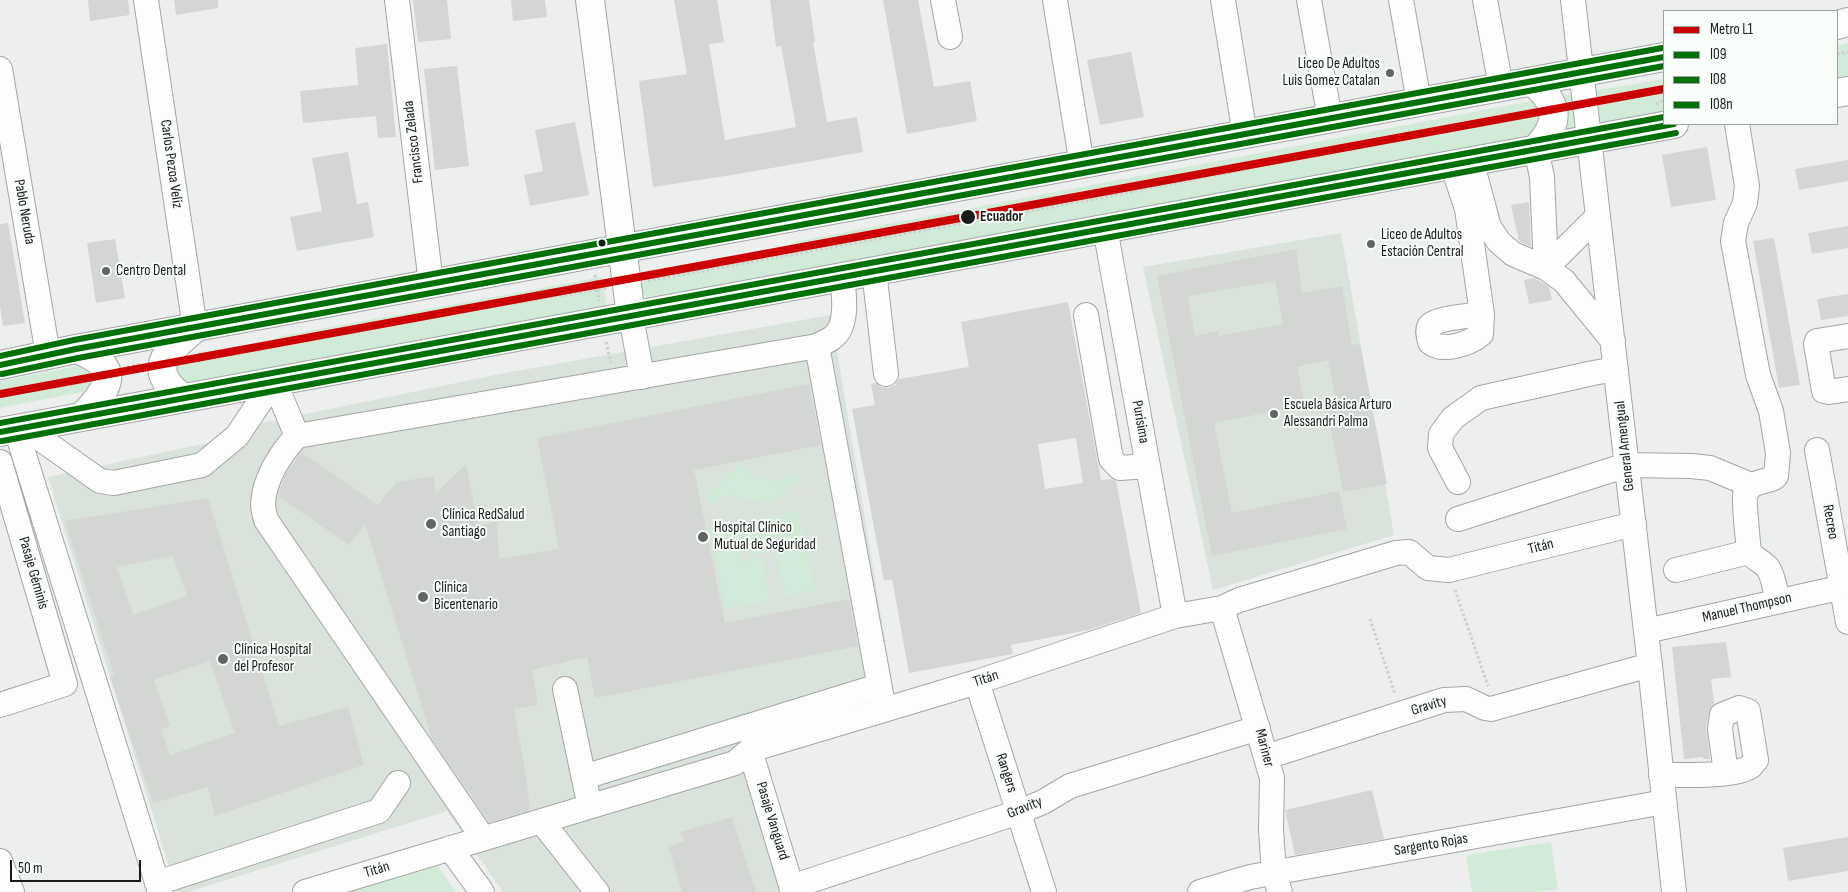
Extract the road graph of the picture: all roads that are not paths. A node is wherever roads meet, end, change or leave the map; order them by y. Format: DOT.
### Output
graph roads {
  1 [pos="146,0"];
  2 [pos="397,0"];
  3 [pos="590,0"];
  4 [pos="943,0"];
  5 [pos="1055,0"];
  6 [pos="1223,0"];
  7 [pos="1309,0"];
  8 [pos="1401,0"];
  9 [pos="1485,0"];
  10 [pos="1574,0"];
  11 [pos="950,37"];
  12 [pos="1663,57"];
  13 [pos="0,69"];
  14 [pos="1582,72"];
  15 [pos="1533,82"];
  16 [pos="1501,87"];
  17 [pos="1419,102"];
  18 [pos="1330,119"];
  19 [pos="1669,125"];
  20 [pos="1737,125"];
  21 [pos="1246,135"];
  22 [pos="1590,140"];
  23 [pos="1536,149"];
  24 [pos="1462,162"];
  25 [pos="1082,164"];
  26 [pos="1598,216"];
  27 [pos="1105,228"];
  28 [pos="621,250"];
  29 [pos="1546,268"];
  30 [pos="874,271"];
  31 [pos="842,277"];
  32 [pos="431,284"];
  33 [pos="1482,314"];
  34 [pos="1086,315"];
  35 [pos="631,316"];
  36 [pos="195,328"];
  37 [pos="1848,336"];
  38 [pos="1613,340"];
  39 [pos="818,346"];
  40 [pos="76,349"];
  41 [pos="48,355"];
  42 [pos="0,365"];
  43 [pos="1616,369"];
  44 [pos="886,374"];
  45 [pos="642,377"];
  46 [pos="274,381"];
  47 [pos="1848,389"];
  48 [pos="183,398"];
  49 [pos="83,416"];
  50 [pos="14,430"];
  51 [pos="297,436"];
  52 [pos="1817,450"];
  53 [pos="0,462"];
  54 [pos="1148,466"];
  55 [pos="1627,466"];
  56 [pos="1458,482"];
  57 [pos="1751,485"];
  58 [pos="1458,519"];
  59 [pos="1634,524"];
  60 [pos="1750,552"];
  61 [pos="1676,570"];
  62 [pos="1845,586"];
  63 [pos="1778,602"];
  64 [pos="1222,608"];
  65 [pos="1175,616"];
  66 [pos="1848,622"];
  67 [pos="1646,631"];
  68 [pos="1650,665"];
  69 [pos="977,682"];
  70 [pos="879,686"];
  71 [pos="565,689"];
  72 [pos="0,705"];
  73 [pos="884,710"];
  74 [pos="1258,728"];
  75 [pos="750,750"];
  76 [pos="1266,757"];
  77 [pos="1726,772"];
  78 [pos="1661,775"];
  79 [pos="584,777"];
  80 [pos="398,783"];
  81 [pos="1664,802"];
  82 [pos="590,806"];
  83 [pos="1019,812"];
  84 [pos="542,822"];
  85 [pos="483,838"];
  86 [pos="450,848"];
  87 [pos="0,861"];
  88 [pos="1277,883"];
  89 [pos="348,886"];
  90 [pos="158,887"];
  91 [pos="792,890"];
  92 [pos="12,892"];
  93 [pos="305,892"];
  94 [pos="482,892"];
  95 [pos="597,892"];
  96 [pos="1044,892"];
  97 [pos="1200,892"];
  98 [pos="1674,892"];
  1 -- 36 [label="street, Carlos Pezoa Veliz"];
  2 -- 32 [label="street, Francisco Zelada"];
  3 -- 28 [label="main road"];
  4 -- 11 [label="street"];
  5 -- 25 [label="street"];
  6 -- 21 [label="street"];
  7 -- 18 [label="street"];
  8 -- 17 [label="street"];
  9 -- 16 [label="street"];
  10 -- 14 [label="street, General Amengual"];
  12 -- 14 [label="main road"];
  13 -- 41 [label="street, Pablo Neruda"];
  14 -- 15 [label="main road"];
  14 -- 22 [label="street, General Amengual"];
  15 -- 16 [label="main road"];
  15 -- 23 [label="main road"];
  16 -- 17 [label="main road"];
  17 -- 18 [label="main road"];
  18 -- 21 [label="main road"];
  19 -- 22 [label="main road"];
  20 -- 57 [label="street"];
  21 -- 25 [label="main road"];
  22 -- 23 [label="main road"];
  22 -- 26 [label="street, General Amengual"];
  23 -- 24 [label="main road"];
  23 -- 29 [label="street"];
  24 -- 27 [label="main road"];
  24 -- 29 [label="street"];
  24 -- 33 [label="street"];
  25 -- 28 [label="main road"];
  26 -- 29 [label="street"];
  26 -- 38 [label="street, General Amengual"];
  27 -- 30 [label="main road"];
  27 -- 54 [label="street, Purísima"];
  28 -- 32 [label="main road"];
  28 -- 35 [label="main road"];
  29 -- 38 [label="street"];
  30 -- 31 [label="main road"];
  30 -- 44 [label="street"];
  31 -- 35 [label="main road"];
  31 -- 39 [label="street"];
  32 -- 36 [label="main road"];
  34 -- 54 [label="street"];
  35 -- 45 [label="street"];
  35 -- 46 [label="main road"];
  36 -- 40 [label="main road"];
  36 -- 48 [label="main road"];
  37 -- 47 [label="street"];
  38 -- 43 [label="street, General Amengual"];
  39 -- 45 [label="street"];
  39 -- 70 [label="street"];
  40 -- 41 [label="main road"];
  40 -- 49 [label="main road"];
  41 -- 42 [label="main road"];
  43 -- 55 [label="street, General Amengual"];
  43 -- 56 [label="street"];
  45 -- 51 [label="street"];
  46 -- 48 [label="main road"];
  46 -- 50 [label="street"];
  46 -- 51 [label="street"];
  48 -- 49 [label="main road"];
  49 -- 50 [label="main road"];
  50 -- 90 [label="street"];
  51 -- 85 [label="street"];
  52 -- 62 [label="street, Recreo"];
  53 -- 72 [label="street, Pasaje Géminis"];
  54 -- 65 [label="street, Purísima"];
  55 -- 57 [label="street"];
  55 -- 58 [label="street"];
  55 -- 59 [label="street, General Amengual"];
  57 -- 60 [label="street"];
  59 -- 64 [label="street, Titán"];
  59 -- 67 [label="street, General Amengual"];
  60 -- 61 [label="street"];
  60 -- 63 [label="street"];
  62 -- 63 [label="street, Manuel Thompson"];
  62 -- 66 [label="street, Recreo"];
  63 -- 67 [label="street, Manuel Thompson"];
  64 -- 65 [label="street, Titán"];
  64 -- 74 [label="street, Mariner"];
  65 -- 69 [label="street, Titán"];
  67 -- 68 [label="street, General Amengual"];
  68 -- 76 [label="street, Gravity"];
  68 -- 78 [label="street, General Amengual"];
  69 -- 73 [label="street, Titán"];
  69 -- 83 [label="street, Rangers"];
  70 -- 73 [label="street"];
  70 -- 79 [label="street"];
  71 -- 79 [label="street"];
  73 -- 75 [label="street, Titán"];
  74 -- 76 [label="street, Mariner"];
  74 -- 83 [label="street, Gravity"];
  75 -- 82 [label="street, Titán"];
  75 -- 91 [label="street, Pasaje Vanguard"];
  76 -- 88 [label="street, Mariner"];
  77 -- 78 [label="street"];
  78 -- 81 [label="street, General Amengual"];
  79 -- 82 [label="street"];
  80 -- 90 [label="street"];
  81 -- 88 [label="street, Sargento Rojas"];
  81 -- 98 [label="street, General Amengual"];
  82 -- 84 [label="street, Titán"];
  83 -- 91 [label="street, Gravity"];
  83 -- 96 [label="street, Rangers"];
  84 -- 85 [label="street, Titán"];
  84 -- 95 [label="street"];
  85 -- 86 [label="street, Titán"];
  86 -- 89 [label="street, Titán"];
  86 -- 94 [label="street"];
  87 -- 92 [label="street"];
  88 -- 97 [label="street, Sargento Rojas"];
  89 -- 93 [label="street, Titán"];
}
